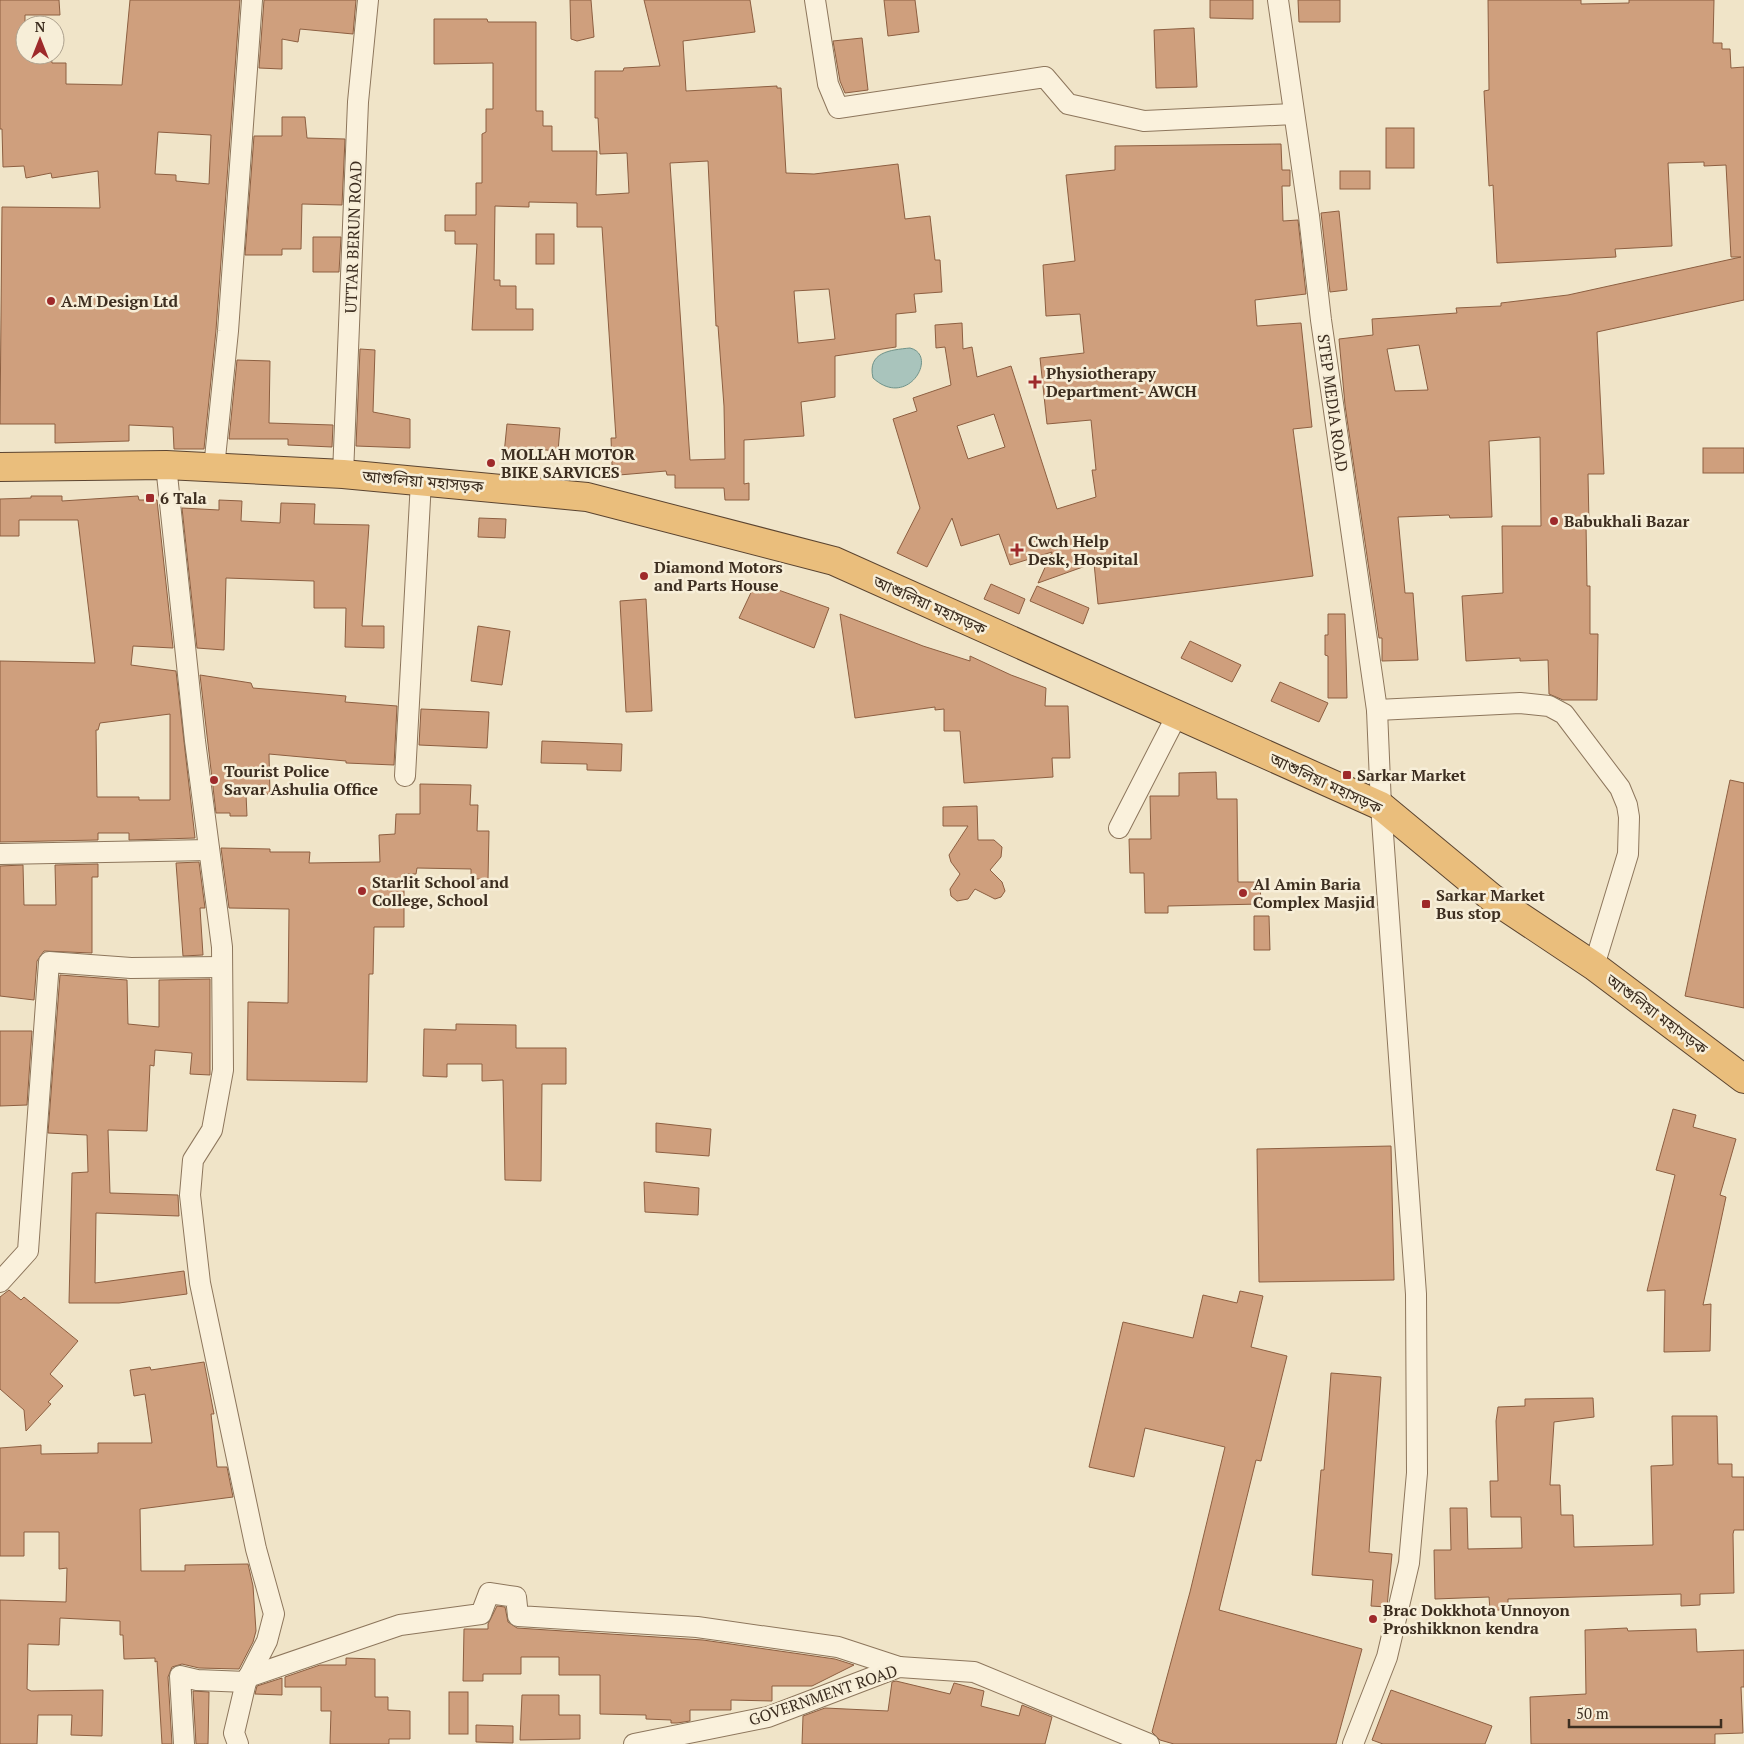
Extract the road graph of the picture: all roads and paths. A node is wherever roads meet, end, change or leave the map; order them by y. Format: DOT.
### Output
graph roads {
  1 [pos="252,0"];
  2 [pos="368,0"];
  3 [pos="816,0"];
  4 [pos="1278,0"];
  5 [pos="1294,114"];
  6 [pos="166,465"];
  7 [pos="0,467"];
  8 [pos="214,468"];
  9 [pos="343,474"];
  10 [pos="421,481"];
  11 [pos="1377,710"];
  12 [pos="1177,715"];
  13 [pos="405,776"];
  14 [pos="1380,806"];
  15 [pos="1119,828"];
  16 [pos="209,850"];
  17 [pos="1,854"];
  18 [pos="1594,966"];
  19 [pos="222,967"];
  20 [pos="1744,1078"];
  21 [pos="0,1282"];
  22 [pos="899,1667"];
  23 [pos="247,1679"];
  24 [pos="184,1744"];
  25 [pos="238,1744"];
  26 [pos="634,1744"];
  27 [pos="1149,1744"];
  28 [pos="1353,1744"];
  1 -- 8 [label="street"];
  2 -- 9 [label="street, UTTAR BERUN ROAD"];
  3 -- 5 [label="street"];
  4 -- 5 [label="street, STEP MEDIA ROAD"];
  5 -- 11 [label="street, STEP MEDIA ROAD"];
  6 -- 7 [label="highway, আশুলিয়া মহাসড়ক"];
  6 -- 8 [label="highway, আশুলিয়া মহাসড়ক"];
  6 -- 16 [label="street"];
  8 -- 9 [label="highway, আশুলিয়া মহাসড়ক"];
  9 -- 10 [label="highway, আশুলিয়া মহাসড়ক"];
  10 -- 12 [label="highway, আশুলিয়া মহাসড়ক"];
  10 -- 13 [label="street"];
  11 -- 14 [label="street, STEP MEDIA ROAD"];
  11 -- 18 [label="street"];
  12 -- 14 [label="highway, আশুলিয়া মহাসড়ক"];
  12 -- 15 [label="street"];
  14 -- 18 [label="highway, আশুলিয়া মহাসড়ক"];
  14 -- 28 [label="street, STEP MEDIA ROAD"];
  16 -- 17 [label="street"];
  16 -- 19 [label="street"];
  18 -- 20 [label="highway, আশুলিয়া মহাসড়ক"];
  19 -- 21 [label="street"];
  19 -- 23 [label="street"];
  22 -- 23 [label="street"];
  22 -- 26 [label="street, GOVERNMENT ROAD"];
  22 -- 27 [label="street, GOVERNMENT ROAD"];
  23 -- 24 [label="street"];
  23 -- 25 [label="street"];
}
